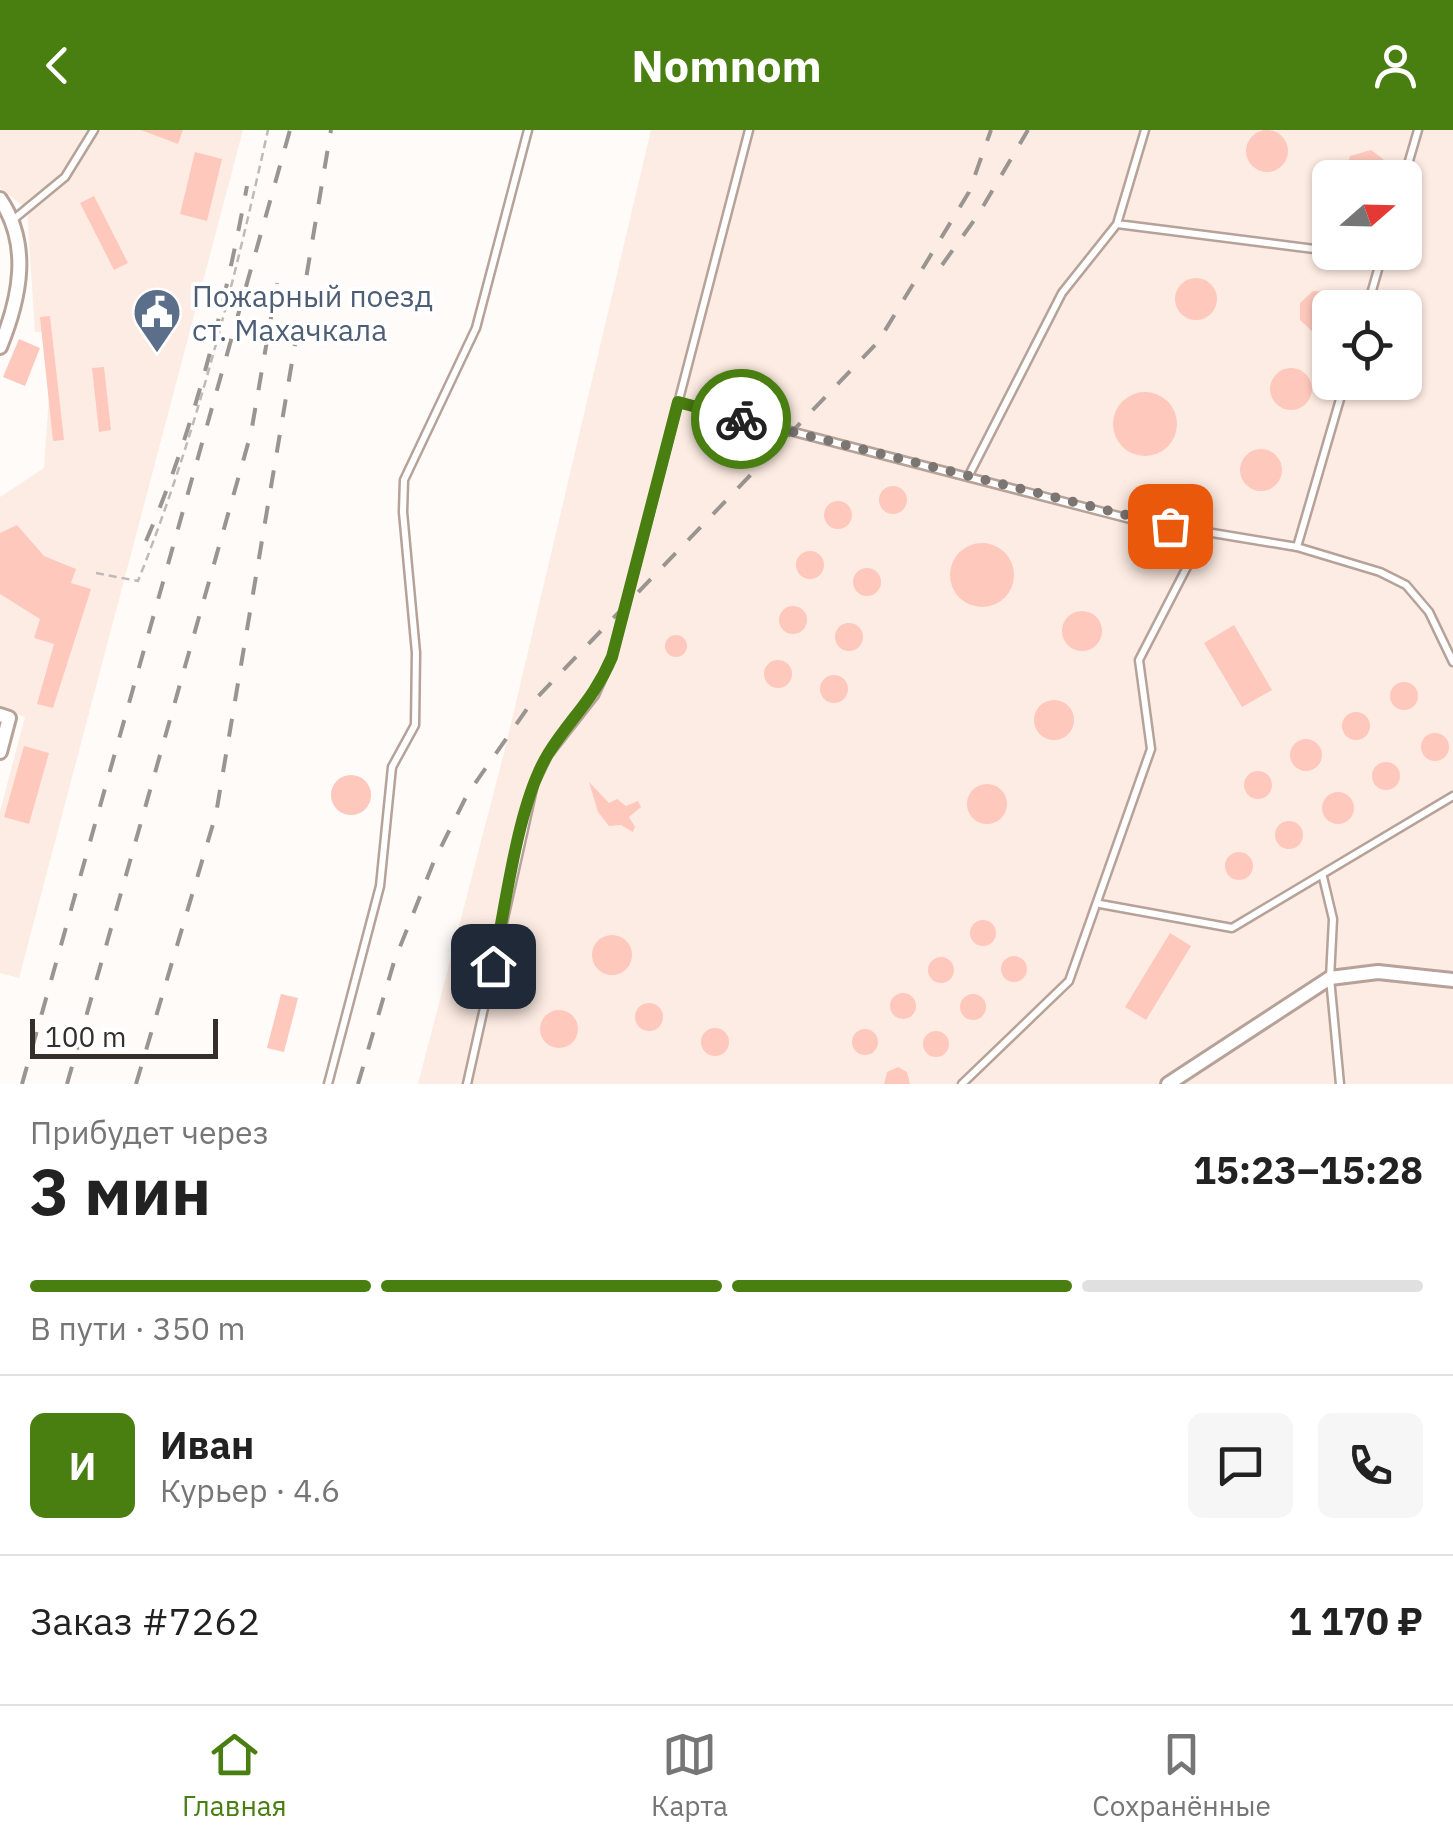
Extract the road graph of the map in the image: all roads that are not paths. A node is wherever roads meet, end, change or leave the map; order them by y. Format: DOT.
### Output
graph roads {
  1 [pos="94,130"];
  2 [pos="528,130"];
  3 [pos="750,130"];
  4 [pos="1146,130"];
  5 [pos="1418,130"];
  6 [pos="1409,160"];
  7 [pos="0,199"];
  8 [pos="14,219"];
  9 [pos="1117,224"];
  10 [pos="1312,249"];
  11 [pos="0,346"];
  12 [pos="1340,400"];
  13 [pos="678,402"];
  14 [pos="968,477"];
  15 [pos="1205,532"];
  16 [pos="1297,548"];
  17 [pos="1453,662"];
  18 [pos="0,716"];
  19 [pos="0,752"];
  20 [pos="1453,796"];
  21 [pos="1323,877"];
  22 [pos="1100,904"];
  23 [pos="1330,978"];
  24 [pos="1453,980"];
  25 [pos="328,1084"];
  26 [pos="467,1084"];
  27 [pos="962,1084"];
  28 [pos="1168,1084"];
  29 [pos="1340,1084"];
  1 -- 8 [label="lane"];
  2 -- 25 [label="lane"];
  3 -- 13 [label="lane"];
  4 -- 9 [label="lane"];
  5 -- 6 [label="lane"];
  7 -- 8 [label="street"];
  8 -- 11 [label="street"];
  9 -- 10 [label="lane"];
  9 -- 14 [label="lane"];
  12 -- 16 [label="lane"];
  13 -- 14 [label="lane"];
  13 -- 26 [label="lane"];
  14 -- 15 [label="lane"];
  15 -- 16 [label="lane"];
  15 -- 22 [label="lane"];
  16 -- 17 [label="lane"];
  18 -- 19 [label="street"];
  20 -- 21 [label="lane"];
  21 -- 22 [label="lane"];
  21 -- 23 [label="lane"];
  22 -- 27 [label="lane"];
  23 -- 24 [label="street"];
  23 -- 28 [label="street"];
  23 -- 29 [label="lane"];
}
